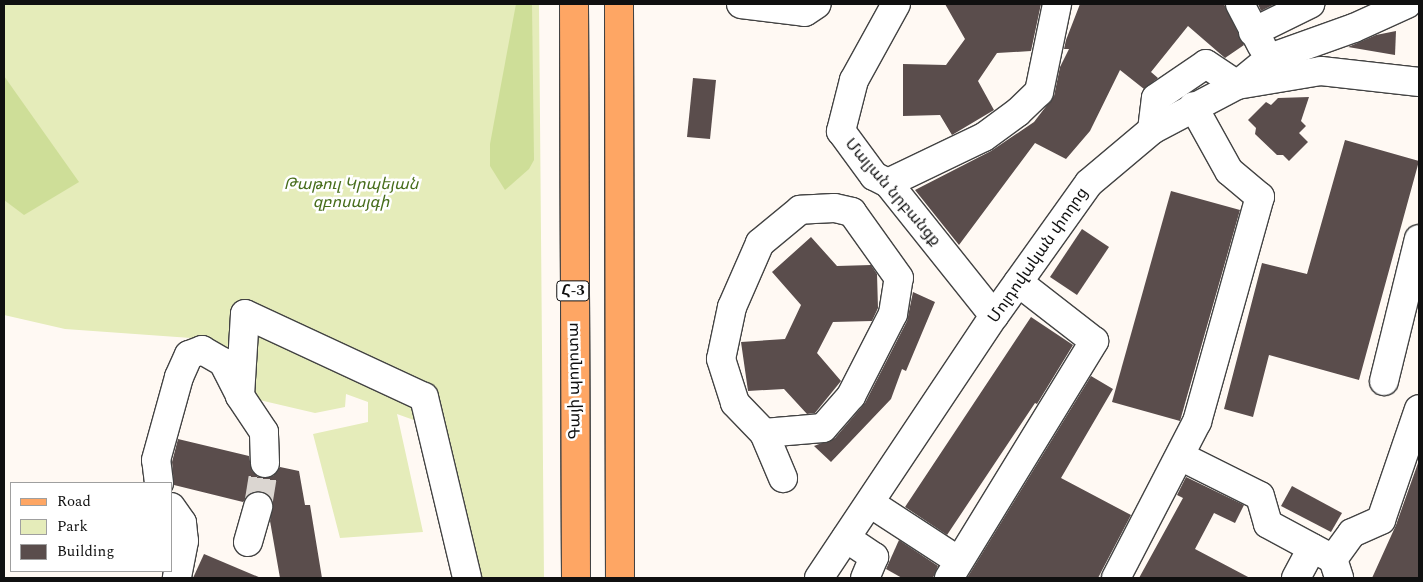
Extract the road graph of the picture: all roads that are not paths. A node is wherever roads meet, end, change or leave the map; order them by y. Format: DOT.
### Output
graph roads {
  1 [pos="574,4"];
  2 [pos="619,4"];
  3 [pos="741,4"];
  4 [pos="817,4"];
  5 [pos="896,4"];
  6 [pos="1057,4"];
  7 [pos="1240,4"];
  8 [pos="1310,4"];
  9 [pos="1408,4"];
  10 [pos="1253,32"];
  11 [pos="1270,58"];
  12 [pos="1419,82"];
  13 [pos="1237,85"];
  14 [pos="1193,106"];
  15 [pos="1152,130"];
  16 [pos="881,180"];
  17 [pos="852,212"];
  18 [pos="1419,239"];
  19 [pos="1018,282"];
  20 [pos="994,316"];
  21 [pos="1384,381"];
  22 [pos="240,396"];
  23 [pos="1419,409"];
  24 [pos="764,432"];
  25 [pos="1180,456"];
  26 [pos="265,463"];
  27 [pos="783,478"];
  28 [pos="159,482"];
  29 [pos="870,503"];
  30 [pos="258,506"];
  31 [pos="172,508"];
  32 [pos="846,538"];
  33 [pos="248,542"];
  34 [pos="1328,562"];
  35 [pos="954,570"];
  36 [pos="177,578"];
  37 [pos="467,578"];
  38 [pos="576,578"];
  39 [pos="620,578"];
  40 [pos="819,578"];
  41 [pos="865,578"];
  42 [pos="1116,578"];
  43 [pos="1296,578"];
  1 -- 38 [label="main road, Գայի պողոտա / Հ-3"];
  2 -- 39 [label="main road"];
  3 -- 4 [label="street"];
  5 -- 16 [label="street, Մալյան նրբանցք"];
  6 -- 16 [label="street"];
  7 -- 10 [label="street"];
  8 -- 10 [label="street"];
  9 -- 11 [label="street"];
  10 -- 11 [label="street"];
  11 -- 13 [label="street"];
  12 -- 13 [label="street, Մոլդովական փողոց"];
  13 -- 14 [label="street, Մոլդովական փողոց"];
  13 -- 15 [label="street"];
  14 -- 15 [label="street, Մոլդովական փողոց"];
  14 -- 25 [label="street"];
  15 -- 19 [label="street, Մոլդովական փողոց"];
  16 -- 17 [label="street"];
  16 -- 20 [label="street, Մալյան նրբանցք"];
  17 -- 24 [label="street"];
  17 -- 24 [label="street"];
  18 -- 21 [label="street"];
  19 -- 20 [label="street, Մոլդովական փողոց"];
  19 -- 35 [label="street"];
  20 -- 29 [label="street, Մոլդովական փողոց"];
  22 -- 26 [label="street"];
  22 -- 28 [label="street"];
  22 -- 37 [label="street"];
  23 -- 34 [label="street"];
  24 -- 27 [label="street"];
  25 -- 34 [label="street"];
  25 -- 42 [label="street"];
  29 -- 32 [label="street, Մոլդովական փողոց"];
  29 -- 35 [label="street"];
  30 -- 33 [label="street"];
  31 -- 36 [label="street"];
  32 -- 40 [label="street, Մոլդովական փողոց"];
  32 -- 41 [label="street"];
  34 -- 43 [label="street"];
}
